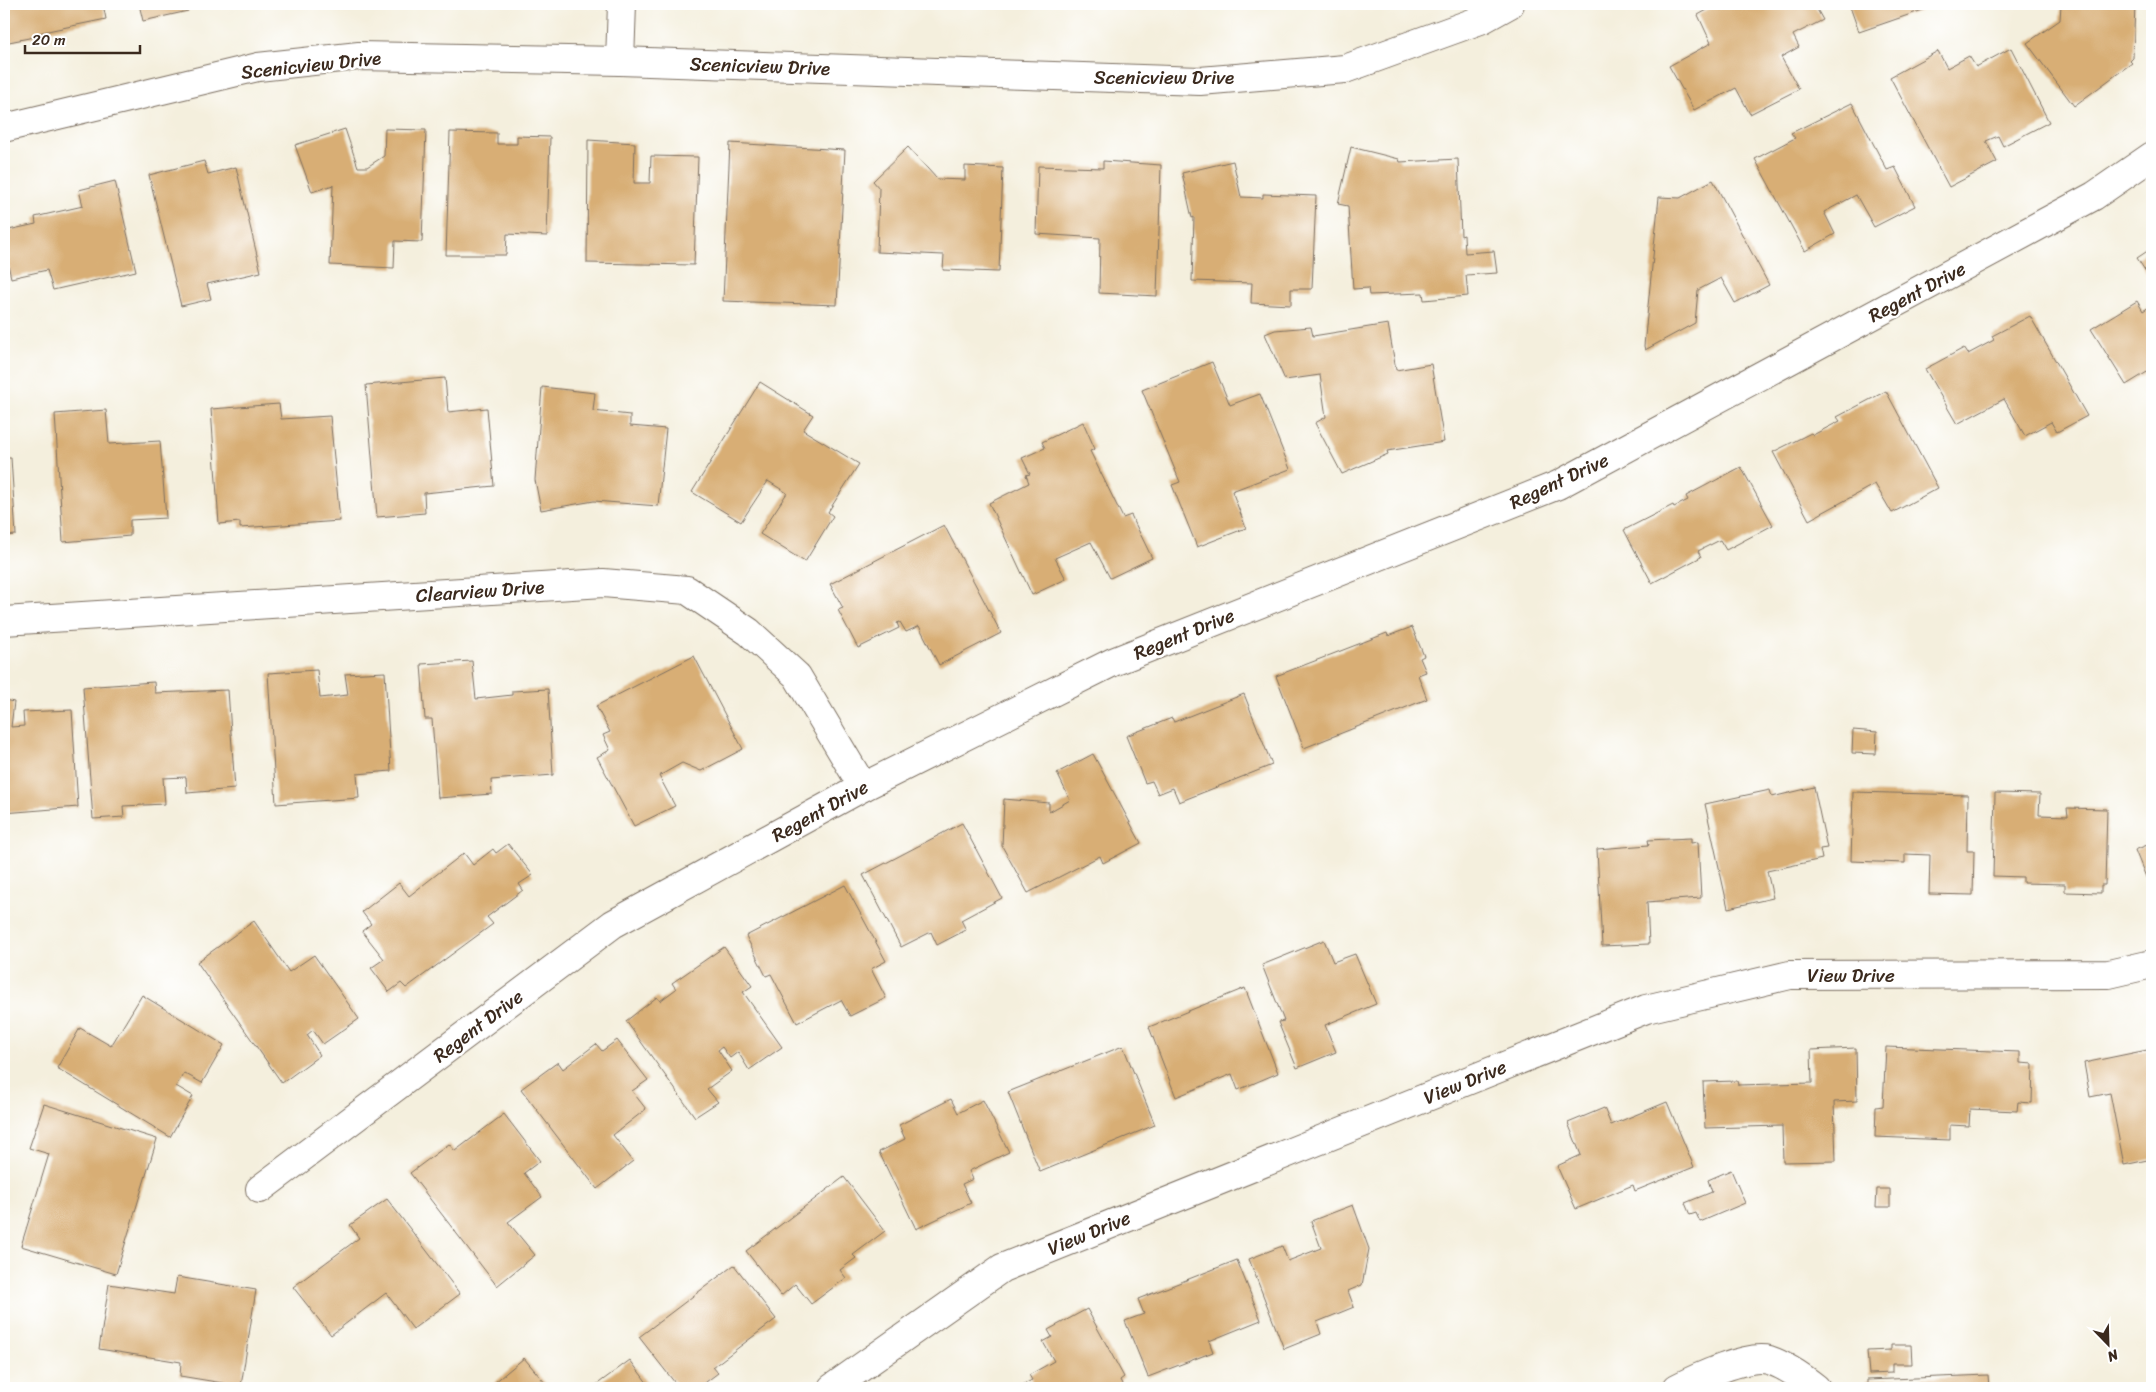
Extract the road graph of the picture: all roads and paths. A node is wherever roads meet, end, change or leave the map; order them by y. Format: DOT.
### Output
graph roads {
  1 [pos="622,4"];
  2 [pos="1510,4"];
  3 [pos="620,61"];
  4 [pos="4,128"];
  5 [pos="2152,156"];
  6 [pos="4,621"];
  7 [pos="863,788"];
  8 [pos="2152,964"];
  9 [pos="260,1190"];
  10 [pos="832,1388"];
  11 [pos="1676,1388"];
  12 [pos="1816,1388"];
  1 -- 3 [label="street"];
  2 -- 3 [label="street, Scenicview Drive"];
  3 -- 4 [label="street, Scenicview Drive"];
  5 -- 7 [label="street, Regent Drive"];
  6 -- 7 [label="street, Clearview Drive"];
  7 -- 9 [label="street, Regent Drive"];
  8 -- 10 [label="street, View Drive"];
  11 -- 12 [label="street"];
}
